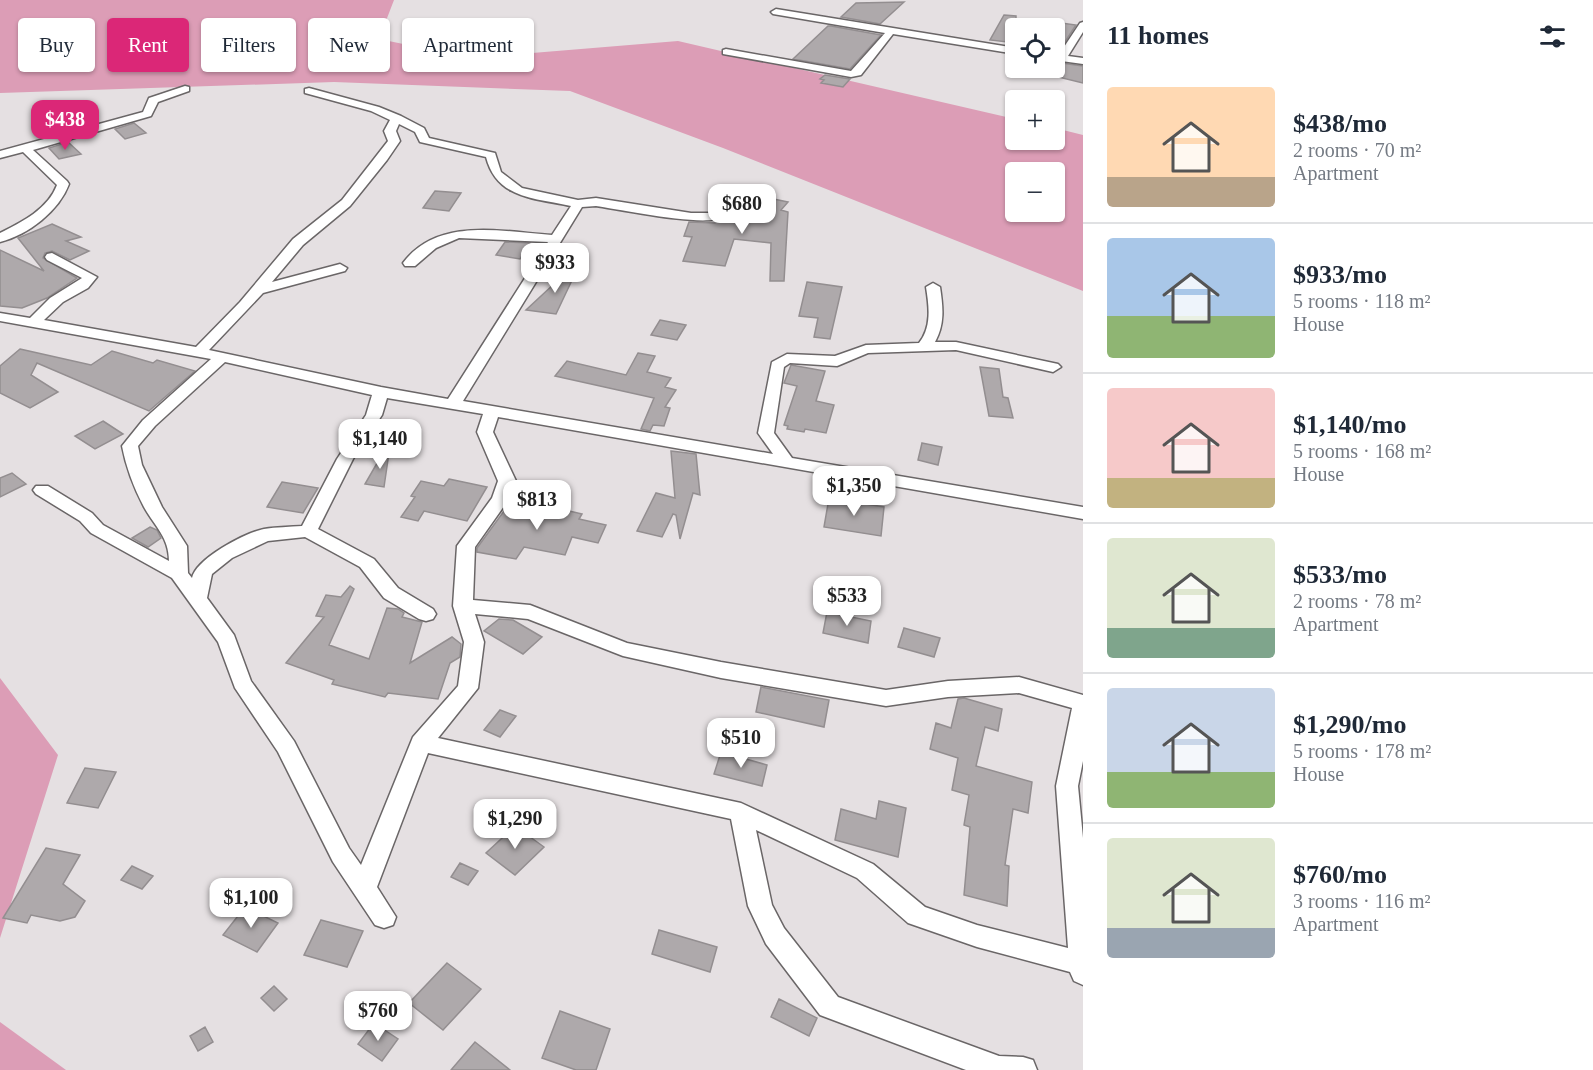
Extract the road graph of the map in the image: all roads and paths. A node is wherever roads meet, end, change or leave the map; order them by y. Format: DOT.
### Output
graph roads {
  1 [pos="776,12"];
  2 [pos="1083,25"];
  3 [pos="891,31"];
  4 [pos="1005,49"];
  5 [pos="726,52"];
  6 [pos="1065,53"];
  7 [pos="1065,58"];
  8 [pos="1083,61"];
  9 [pos="185,89"];
  10 [pos="309,91"];
  11 [pos="397,118"];
  12 [pos="26,148"];
  13 [pos="0,155"];
  14 [pos="578,204"];
  15 [pos="715,217"];
  16 [pos="0,238"];
  17 [pos="556,239"];
  18 [pos="52,257"];
  19 [pos="410,263"];
  20 [pos="340,268"];
  21 [pos="933,287"];
  22 [pos="257,290"];
  23 [pos="0,317"];
  24 [pos="33,323"];
  25 [pos="923,346"];
  26 [pos="199,352"];
  27 [pos="222,357"];
  28 [pos="1053,367"];
  29 [pos="381,392"];
  30 [pos="453,404"];
  31 [pos="493,410"];
  32 [pos="786,461"];
  33 [pos="42,490"];
  34 [pos="1083,513"];
  35 [pos="308,531"];
  36 [pos="179,574"];
  37 [pos="198,597"];
  38 [pos="463,606"];
  39 [pos="426,614"];
  40 [pos="1083,703"];
  41 [pos="1083,707"];
  42 [pos="421,743"];
  43 [pos="741,812"];
  44 [pos="364,888"];
  45 [pos="384,916"];
  46 [pos="1082,968"];
  47 [pos="1023,1070"];
  1 -- 3 [label="street"];
  2 -- 6 [label="street"];
  3 -- 4 [label="street"];
  3 -- 5 [label="street"];
  7 -- 8 [label="street"];
  9 -- 12 [label="street"];
  10 -- 11 [label="street"];
  11 -- 14 [label="street"];
  11 -- 22 [label="street"];
  12 -- 13 [label="street"];
  12 -- 16 [label="street"];
  14 -- 15 [label="street"];
  14 -- 17 [label="street"];
  17 -- 19 [label="street"];
  17 -- 30 [label="street"];
  18 -- 24 [label="street"];
  20 -- 22 [label="street"];
  21 -- 25 [label="street"];
  22 -- 26 [label="street"];
  23 -- 24 [label="street"];
  24 -- 26 [label="street"];
  25 -- 28 [label="street"];
  25 -- 32 [label="street"];
  26 -- 27 [label="street"];
  27 -- 29 [label="street"];
  27 -- 36 [label="street"];
  29 -- 30 [label="street"];
  29 -- 35 [label="street"];
  30 -- 31 [label="street"];
  31 -- 32 [label="street"];
  31 -- 38 [label="street"];
  32 -- 34 [label="street"];
  33 -- 36 [label="street"];
  35 -- 37 [label="street"];
  35 -- 39 [label="street"];
  36 -- 37 [label="street"];
  37 -- 44 [label="street"];
  38 -- 40 [label="street"];
  38 -- 42 [label="street"];
  41 -- 46 [label="street"];
  42 -- 43 [label="street"];
  42 -- 44 [label="street"];
  43 -- 46 [label="street"];
  43 -- 47 [label="street"];
  44 -- 45 [label="street"];
}
